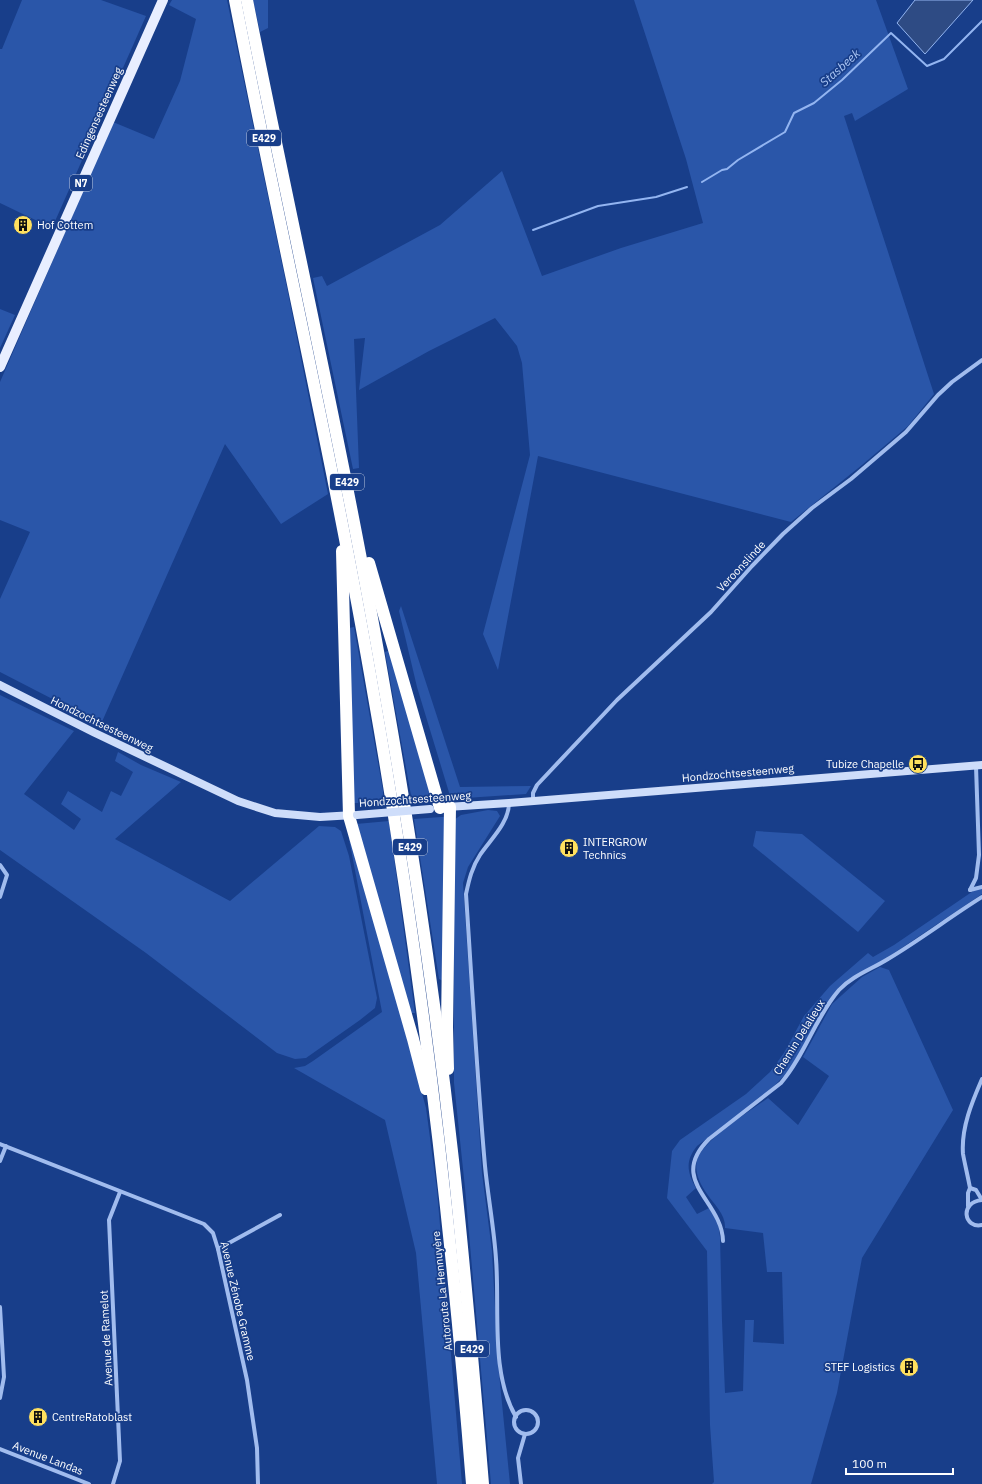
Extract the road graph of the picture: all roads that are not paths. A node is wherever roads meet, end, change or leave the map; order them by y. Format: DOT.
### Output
graph roads {
  1 [pos="163,0"];
  2 [pos="235,0"];
  3 [pos="247,0"];
  4 [pos="982,360"];
  5 [pos="0,367"];
  6 [pos="343,523"];
  7 [pos="359,545"];
  8 [pos="0,685"];
  9 [pos="979,766"];
  10 [pos="533,802"];
  11 [pos="509,804"];
  12 [pos="440,808"];
  13 [pos="353,815"];
  14 [pos="0,864"];
  15 [pos="982,887"];
  16 [pos="0,897"];
  17 [pos="982,897"];
  18 [pos="982,1079"];
  19 [pos="0,1144"];
  20 [pos="6,1146"];
  21 [pos="452,1150"];
  22 [pos="0,1161"];
  23 [pos="442,1162"];
  24 [pos="970,1188"];
  25 [pos="120,1192"];
  26 [pos="982,1200"];
  27 [pos="968,1206"];
  28 [pos="280,1215"];
  29 [pos="980,1226"];
  30 [pos="982,1230"];
  31 [pos="723,1242"];
  32 [pos="218,1249"];
  33 [pos="0,1307"];
  34 [pos="0,1398"];
  35 [pos="516,1417"];
  36 [pos="524,1434"];
  37 [pos="0,1449"];
  38 [pos="89,1484"];
  39 [pos="114,1484"];
  40 [pos="258,1484"];
  41 [pos="472,1484"];
  42 [pos="483,1484"];
  43 [pos="521,1484"];
  1 -- 5 [label="main road, Edingensesteenweg / N7"];
  2 -- 6 [label="highway, E429"];
  3 -- 7 [label="highway, E429"];
  4 -- 10 [label="street, Veroonslinde"];
  6 -- 13 [label="highway"];
  6 -- 23 [label="highway, Autoroute La Hennuyère / E429"];
  7 -- 12 [label="highway"];
  7 -- 21 [label="highway, E429"];
  8 -- 13 [label="main road, Hondzochtsesteenweg"];
  9 -- 10 [label="main road, Hondzochtsesteenweg"];
  9 -- 15 [label="street"];
  10 -- 11 [label="main road, Hondzochtsesteenweg"];
  11 -- 12 [label="main road, Hondzochtsesteenweg"];
  11 -- 35 [label="street"];
  12 -- 13 [label="main road, Hondzochtsesteenweg, bridge"];
  12 -- 21 [label="highway"];
  13 -- 23 [label="highway"];
  14 -- 16 [label="street"];
  17 -- 31 [label="street, Chemin Delalieux"];
  18 -- 24 [label="street"];
  19 -- 20 [label="street, Avenue Zénobe Gramme"];
  20 -- 22 [label="street"];
  20 -- 25 [label="street, Avenue Zénobe Gramme"];
  21 -- 42 [label="highway, E429"];
  23 -- 41 [label="highway, Autoroute La Hennuyère / E429"];
  24 -- 26 [label="street"];
  24 -- 27 [label="street"];
  25 -- 32 [label="street, Avenue Zénobe Gramme"];
  25 -- 39 [label="street, Avenue de Ramelot"];
  26 -- 27 [label="street"];
  27 -- 29 [label="street"];
  28 -- 32 [label="street"];
  29 -- 30 [label="street"];
  32 -- 40 [label="street, Avenue Zénobe Gramme"];
  33 -- 34 [label="street"];
  35 -- 36 [label="street"];
  35 -- 36 [label="street"];
  36 -- 43 [label="street"];
  37 -- 38 [label="street, Avenue Landas"];
}
